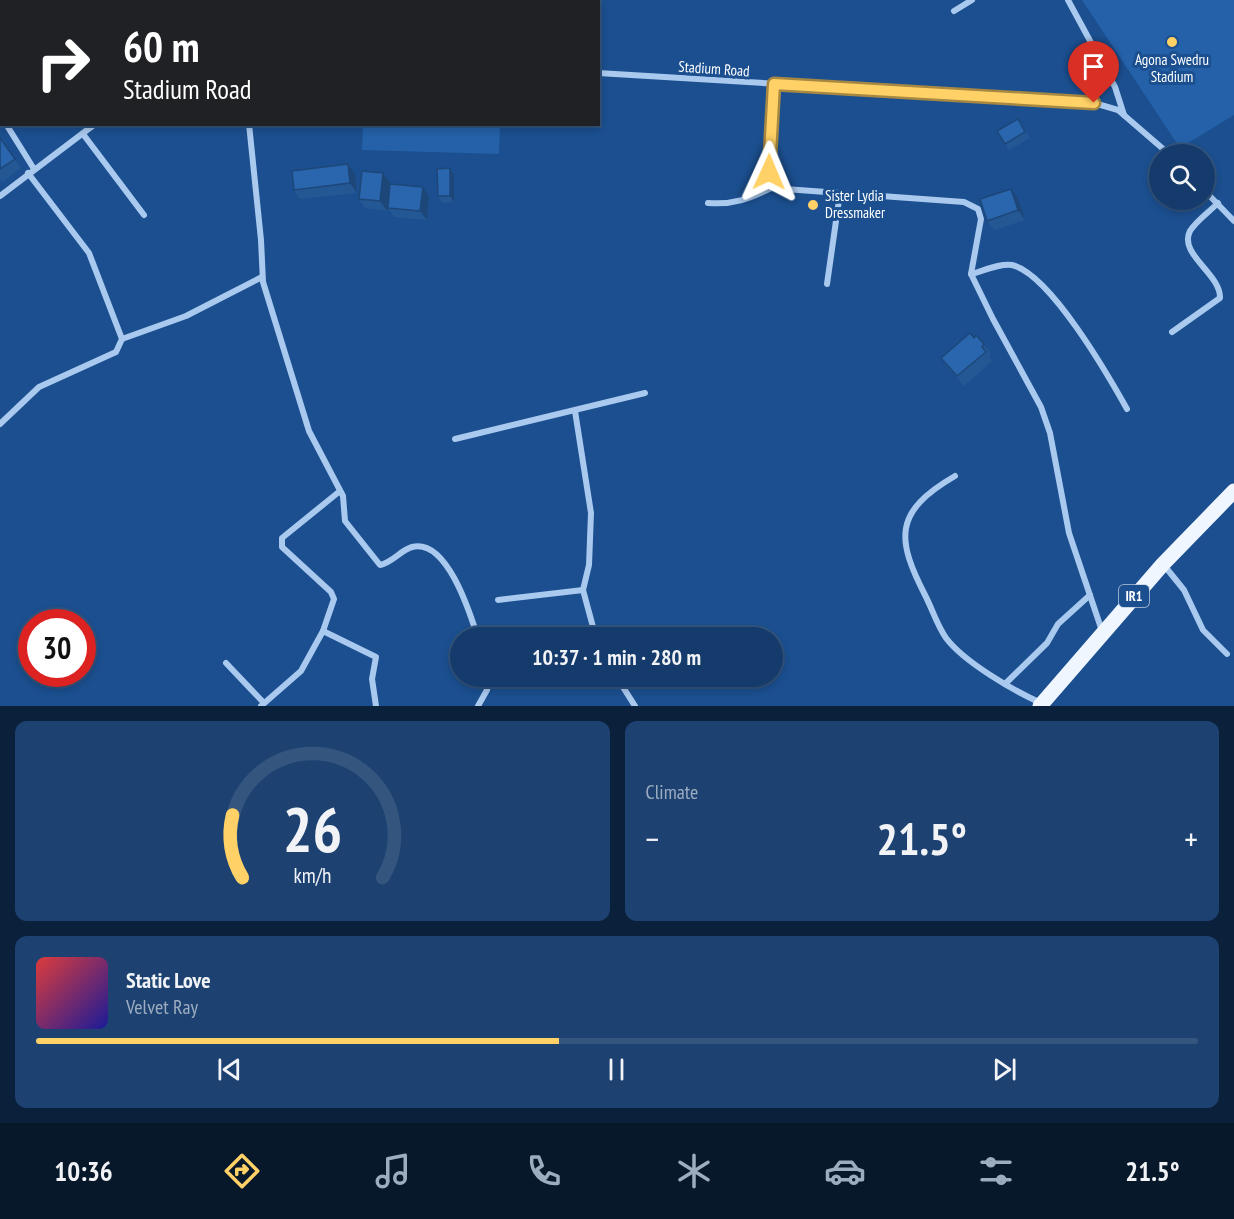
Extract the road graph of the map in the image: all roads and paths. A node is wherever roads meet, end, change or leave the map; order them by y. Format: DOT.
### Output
graph roads {
  1 [pos="972,0"];
  2 [pos="1068,0"];
  3 [pos="954,11"];
  4 [pos="600,73"];
  5 [pos="774,84"];
  6 [pos="1124,116"];
  7 [pos="7,126"];
  8 [pos="93,126"];
  9 [pos="249,126"];
  10 [pos="83,134"];
  11 [pos="1157,144"];
  12 [pos="31,171"];
  13 [pos="771,188"];
  14 [pos="840,193"];
  15 [pos="0,196"];
  16 [pos="1215,200"];
  17 [pos="708,203"];
  18 [pos="1218,203"];
  19 [pos="144,215"];
  20 [pos="1234,221"];
  21 [pos="971,274"];
  22 [pos="262,277"];
  23 [pos="827,284"];
  24 [pos="1172,332"];
  25 [pos="122,339"];
  26 [pos="645,393"];
  27 [pos="1127,409"];
  28 [pos="575,411"];
  29 [pos="0,424"];
  30 [pos="455,439"];
  31 [pos="955,476"];
  32 [pos="340,491"];
  33 [pos="1234,491"];
  34 [pos="1163,564"];
  35 [pos="583,590"];
  36 [pos="1090,595"];
  37 [pos="498,600"];
  38 [pos="474,627"];
  39 [pos="593,627"];
  40 [pos="323,631"];
  41 [pos="1102,631"];
  42 [pos="1227,654"];
  43 [pos="226,663"];
  44 [pos="1005,684"];
  45 [pos="487,687"];
  46 [pos="623,687"];
  47 [pos="262,704"];
  48 [pos="1043,705"];
  49 [pos="376,706"];
  50 [pos="478,706"];
  51 [pos="635,706"];
  1 -- 3 [label="street"];
  2 -- 6 [label="street"];
  4 -- 5 [label="street, Stadium Road"];
  5 -- 6 [label="street, Stadium Road"];
  5 -- 13 [label="street"];
  6 -- 11 [label="street, Stadium Road"];
  7 -- 12 [label="street"];
  8 -- 10 [label="street"];
  9 -- 22 [label="street"];
  10 -- 12 [label="street"];
  10 -- 19 [label="street"];
  12 -- 15 [label="street"];
  12 -- 25 [label="street"];
  13 -- 14 [label="street"];
  13 -- 17 [label="street"];
  14 -- 21 [label="street"];
  14 -- 23 [label="street"];
  16 -- 18 [label="street"];
  18 -- 20 [label="street"];
  18 -- 24 [label="street"];
  21 -- 27 [label="street"];
  21 -- 36 [label="street"];
  22 -- 25 [label="street"];
  22 -- 32 [label="street"];
  25 -- 29 [label="street"];
  26 -- 28 [label="street"];
  28 -- 30 [label="street"];
  28 -- 35 [label="street"];
  31 -- 44 [label="street"];
  32 -- 38 [label="street"];
  32 -- 40 [label="street"];
  33 -- 34 [label="main road, IR1"];
  34 -- 41 [label="main road, IR1"];
  34 -- 42 [label="street"];
  35 -- 37 [label="street"];
  35 -- 39 [label="street"];
  36 -- 41 [label="street"];
  36 -- 44 [label="street"];
  40 -- 47 [label="street"];
  40 -- 49 [label="street"];
  41 -- 48 [label="main road, IR1"];
  43 -- 47 [label="street"];
  44 -- 48 [label="street"];
  45 -- 50 [label="street"];
  46 -- 51 [label="street"];
}
